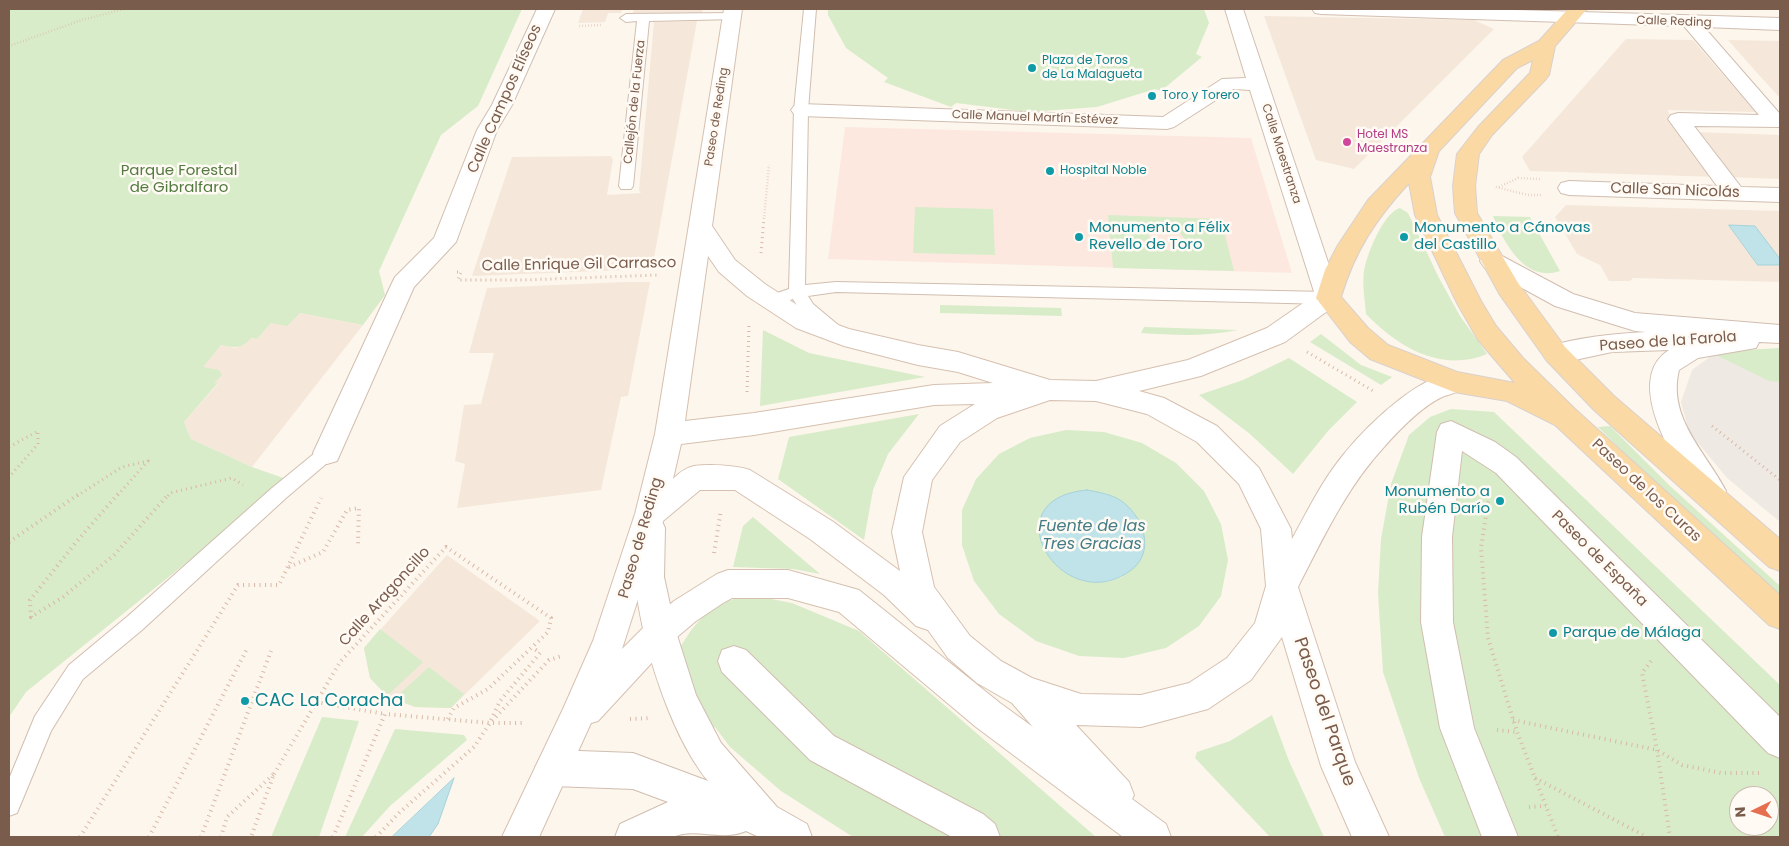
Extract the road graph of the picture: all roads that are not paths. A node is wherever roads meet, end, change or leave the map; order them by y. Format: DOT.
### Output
graph roads {
  1 [pos="546,9"];
  2 [pos="810,9"];
  3 [pos="1234,9"];
  4 [pos="1321,9"];
  5 [pos="1567,12"];
  6 [pos="733,13"];
  7 [pos="626,18"];
  8 [pos="644,18"];
  9 [pos="1690,22"];
  10 [pos="1780,24"];
  11 [pos="1546,45"];
  12 [pos="1258,84"];
  13 [pos="802,110"];
  14 [pos="1430,148"];
  15 [pos="626,186"];
  16 [pos="1569,188"];
  17 [pos="1734,193"];
  18 [pos="1780,194"];
  19 [pos="700,226"];
  20 [pos="1492,261"];
  21 [pos="797,292"];
  22 [pos="1328,298"];
  23 [pos="771,301"];
  24 [pos="1780,335"];
  25 [pos="844,338"];
  26 [pos="1556,354"];
  27 [pos="1514,365"];
  28 [pos="1454,382"];
  29 [pos="1050,390"];
  30 [pos="1096,391"];
  31 [pos="1565,417"];
  32 [pos="669,434"];
  33 [pos="327,453"];
  34 [pos="694,478"];
  35 [pos="1723,507"];
  36 [pos="650,514"];
  37 [pos="1780,558"];
  38 [pos="1282,586"];
  39 [pos="1780,615"];
  40 [pos="660,632"];
  41 [pos="959,647"];
  42 [pos="734,661"];
  43 [pos="1024,692"];
  44 [pos="575,721"];
  45 [pos="1780,740"];
  46 [pos="553,768"];
  47 [pos="9,805"];
  48 [pos="779,828"];
  49 [pos="520,837"];
  50 [pos="633,837"];
  51 [pos="982,837"];
  52 [pos="1153,837"];
  53 [pos="1371,837"];
  54 [pos="1500,837"];
  1 -- 33 [label="street, Calle Campos Elíseos"];
  2 -- 13 [label="lane"];
  3 -- 12 [label="street, Calle Maestranza"];
  4 -- 5 [label="street, Calle Reding"];
  5 -- 9 [label="street, Calle Reding"];
  5 -- 11 [label="main road"];
  6 -- 8 [label="lane"];
  6 -- 19 [label="street, Paseo de Reding"];
  7 -- 8 [label="lane"];
  8 -- 15 [label="lane, Callejón de la Fuerza"];
  9 -- 10 [label="street, Calle Reding"];
  9 -- 17 [label="street"];
  11 -- 14 [label="main road"];
  11 -- 20 [label="main road"];
  12 -- 13 [label="street, Calle Manuel Martín Estévez"];
  12 -- 22 [label="street, Calle Maestranza"];
  13 -- 21 [label="lane"];
  14 -- 22 [label="main road"];
  14 -- 27 [label="main road, Paseo de los Curas"];
  16 -- 17 [label="street, Calle San Nicolás"];
  17 -- 18 [label="street, Calle San Nicolás"];
  19 -- 23 [label="street"];
  19 -- 32 [label="street, Paseo de Reding"];
  20 -- 24 [label="street, Paseo de la Farola"];
  20 -- 26 [label="main road"];
  21 -- 22 [label="lane"];
  21 -- 23 [label="lane"];
  21 -- 25 [label="lane"];
  22 -- 28 [label="main road"];
  22 -- 30 [label="street"];
  23 -- 25 [label="street"];
  24 -- 26 [label="street, Paseo de la Farola"];
  24 -- 35 [label="street, Paseo de la Farola"];
  25 -- 29 [label="street"];
  26 -- 27 [label="main road"];
  26 -- 35 [label="main road"];
  27 -- 28 [label="main road"];
  27 -- 31 [label="main road, Paseo de los Curas"];
  28 -- 31 [label="main road"];
  28 -- 38 [label="street"];
  29 -- 30 [label="street"];
  29 -- 32 [label="street"];
  29 -- 41 [label="street"];
  30 -- 38 [label="street"];
  31 -- 39 [label="main road, Paseo de los Curas"];
  32 -- 34 [label="street"];
  32 -- 36 [label="street, Paseo de Reding"];
  33 -- 47 [label="lane"];
  34 -- 36 [label="street"];
  34 -- 41 [label="street"];
  35 -- 37 [label="main road"];
  36 -- 40 [label="street"];
  36 -- 44 [label="street, Paseo de Reding"];
  38 -- 43 [label="street"];
  38 -- 53 [label="street, Paseo del Parque"];
  40 -- 44 [label="street"];
  40 -- 48 [label="street"];
  40 -- 52 [label="street"];
  41 -- 43 [label="street"];
  42 -- 51 [label="street"];
  43 -- 52 [label="street"];
  44 -- 46 [label="street, Paseo de Reding"];
  45 -- 54 [label="street, Paseo de España"];
  46 -- 48 [label="street"];
  46 -- 49 [label="street, Paseo de Reding"];
  48 -- 50 [label="street"];
}
